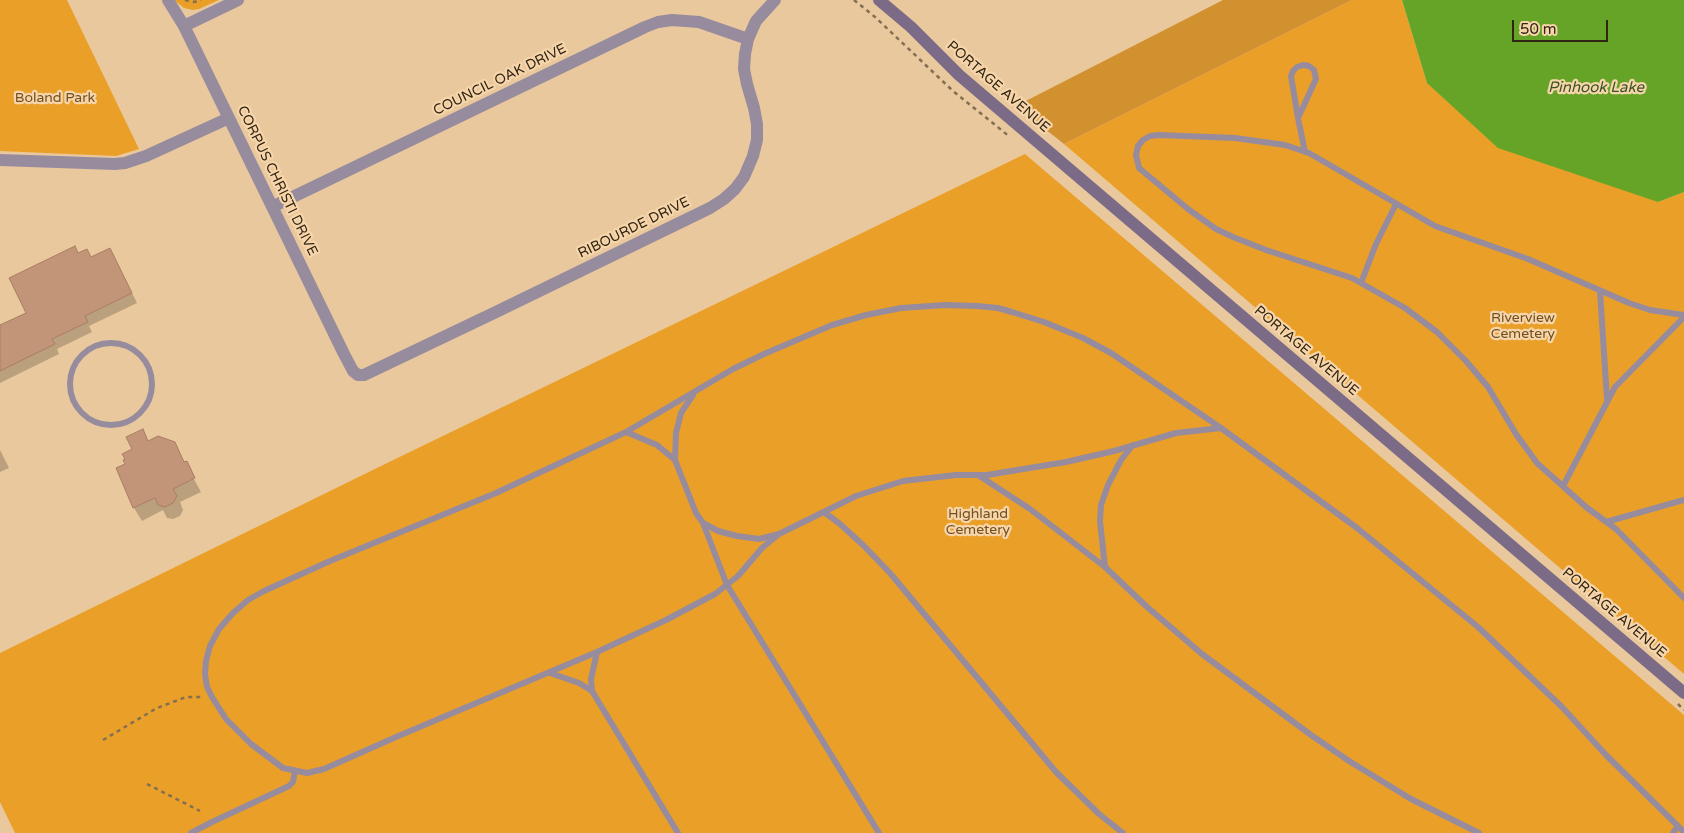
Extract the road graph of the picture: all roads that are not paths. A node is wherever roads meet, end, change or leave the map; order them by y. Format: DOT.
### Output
graph roads {
  1 [pos="168,0"];
  2 [pos="238,0"];
  3 [pos="774,0"];
  4 [pos="879,0"];
  5 [pos="892,0"];
  6 [pos="184,26"];
  7 [pos="911,27"];
  8 [pos="748,38"];
  9 [pos="229,118"];
  10 [pos="1298,118"];
  11 [pos="1305,152"];
  12 [pos="0,160"];
  13 [pos="1396,204"];
  14 [pos="272,207"];
  15 [pos="1361,284"];
  16 [pos="1600,291"];
  17 [pos="1684,316"];
  18 [pos="138,353"];
  19 [pos="358,375"];
  20 [pos="694,394"];
  21 [pos="1607,401"];
  22 [pos="1221,428"];
  23 [pos="626,432"];
  24 [pos="1133,445"];
  25 [pos="675,460"];
  26 [pos="978,475"];
  27 [pos="1563,486"];
  28 [pos="1684,500"];
  29 [pos="824,512"];
  30 [pos="1606,522"];
  31 [pos="703,523"];
  32 [pos="779,534"];
  33 [pos="1105,567"];
  34 [pos="727,585"];
  35 [pos="1684,598"];
  36 [pos="597,652"];
  37 [pos="550,673"];
  38 [pos="592,691"];
  39 [pos="1684,693"];
  40 [pos="296,771"];
  41 [pos="1678,826"];
  42 [pos="1684,832"];
  43 [pos="191,833"];
  44 [pos="678,833"];
  45 [pos="880,833"];
  46 [pos="1123,833"];
  47 [pos="1479,833"];
  48 [pos="1673,833"];
  1 -- 6 [label="street, CORPUS CHRISTI DRIVE"];
  2 -- 6 [label="street"];
  3 -- 8 [label="street, RIBOURDE DRIVE"];
  4 -- 7 [label="main road, PORTAGE AVENUE"];
  5 -- 7 [label="main road, PORTAGE AVENUE"];
  6 -- 9 [label="street, CORPUS CHRISTI DRIVE"];
  7 -- 39 [label="main road, PORTAGE AVENUE"];
  8 -- 14 [label="street, COUNCIL OAK DRIVE"];
  8 -- 19 [label="street, RIBOURDE DRIVE"];
  9 -- 12 [label="street"];
  9 -- 14 [label="street, CORPUS CHRISTI DRIVE"];
  10 -- 10 [label="lane"];
  10 -- 11 [label="lane"];
  11 -- 13 [label="lane"];
  11 -- 15 [label="lane"];
  13 -- 15 [label="lane"];
  13 -- 16 [label="lane"];
  14 -- 19 [label="street, CORPUS CHRISTI DRIVE"];
  15 -- 27 [label="lane"];
  16 -- 17 [label="lane"];
  16 -- 21 [label="lane"];
  17 -- 21 [label="lane"];
  18 -- 18 [label="lane"];
  20 -- 22 [label="lane"];
  20 -- 23 [label="lane"];
  20 -- 25 [label="lane"];
  21 -- 27 [label="lane"];
  22 -- 24 [label="lane"];
  22 -- 41 [label="lane"];
  23 -- 25 [label="lane"];
  23 -- 40 [label="lane"];
  24 -- 26 [label="lane"];
  24 -- 33 [label="lane"];
  25 -- 31 [label="lane"];
  26 -- 29 [label="lane"];
  26 -- 33 [label="lane"];
  27 -- 30 [label="lane"];
  28 -- 30 [label="lane"];
  29 -- 32 [label="lane"];
  29 -- 46 [label="lane"];
  30 -- 35 [label="lane"];
  31 -- 32 [label="lane"];
  31 -- 34 [label="lane"];
  32 -- 34 [label="lane"];
  33 -- 47 [label="lane"];
  34 -- 36 [label="lane"];
  34 -- 45 [label="lane"];
  36 -- 37 [label="lane"];
  36 -- 38 [label="lane"];
  37 -- 38 [label="lane"];
  37 -- 40 [label="lane"];
  38 -- 44 [label="lane"];
  40 -- 43 [label="lane"];
  41 -- 42 [label="lane"];
  41 -- 48 [label="lane"];
}
